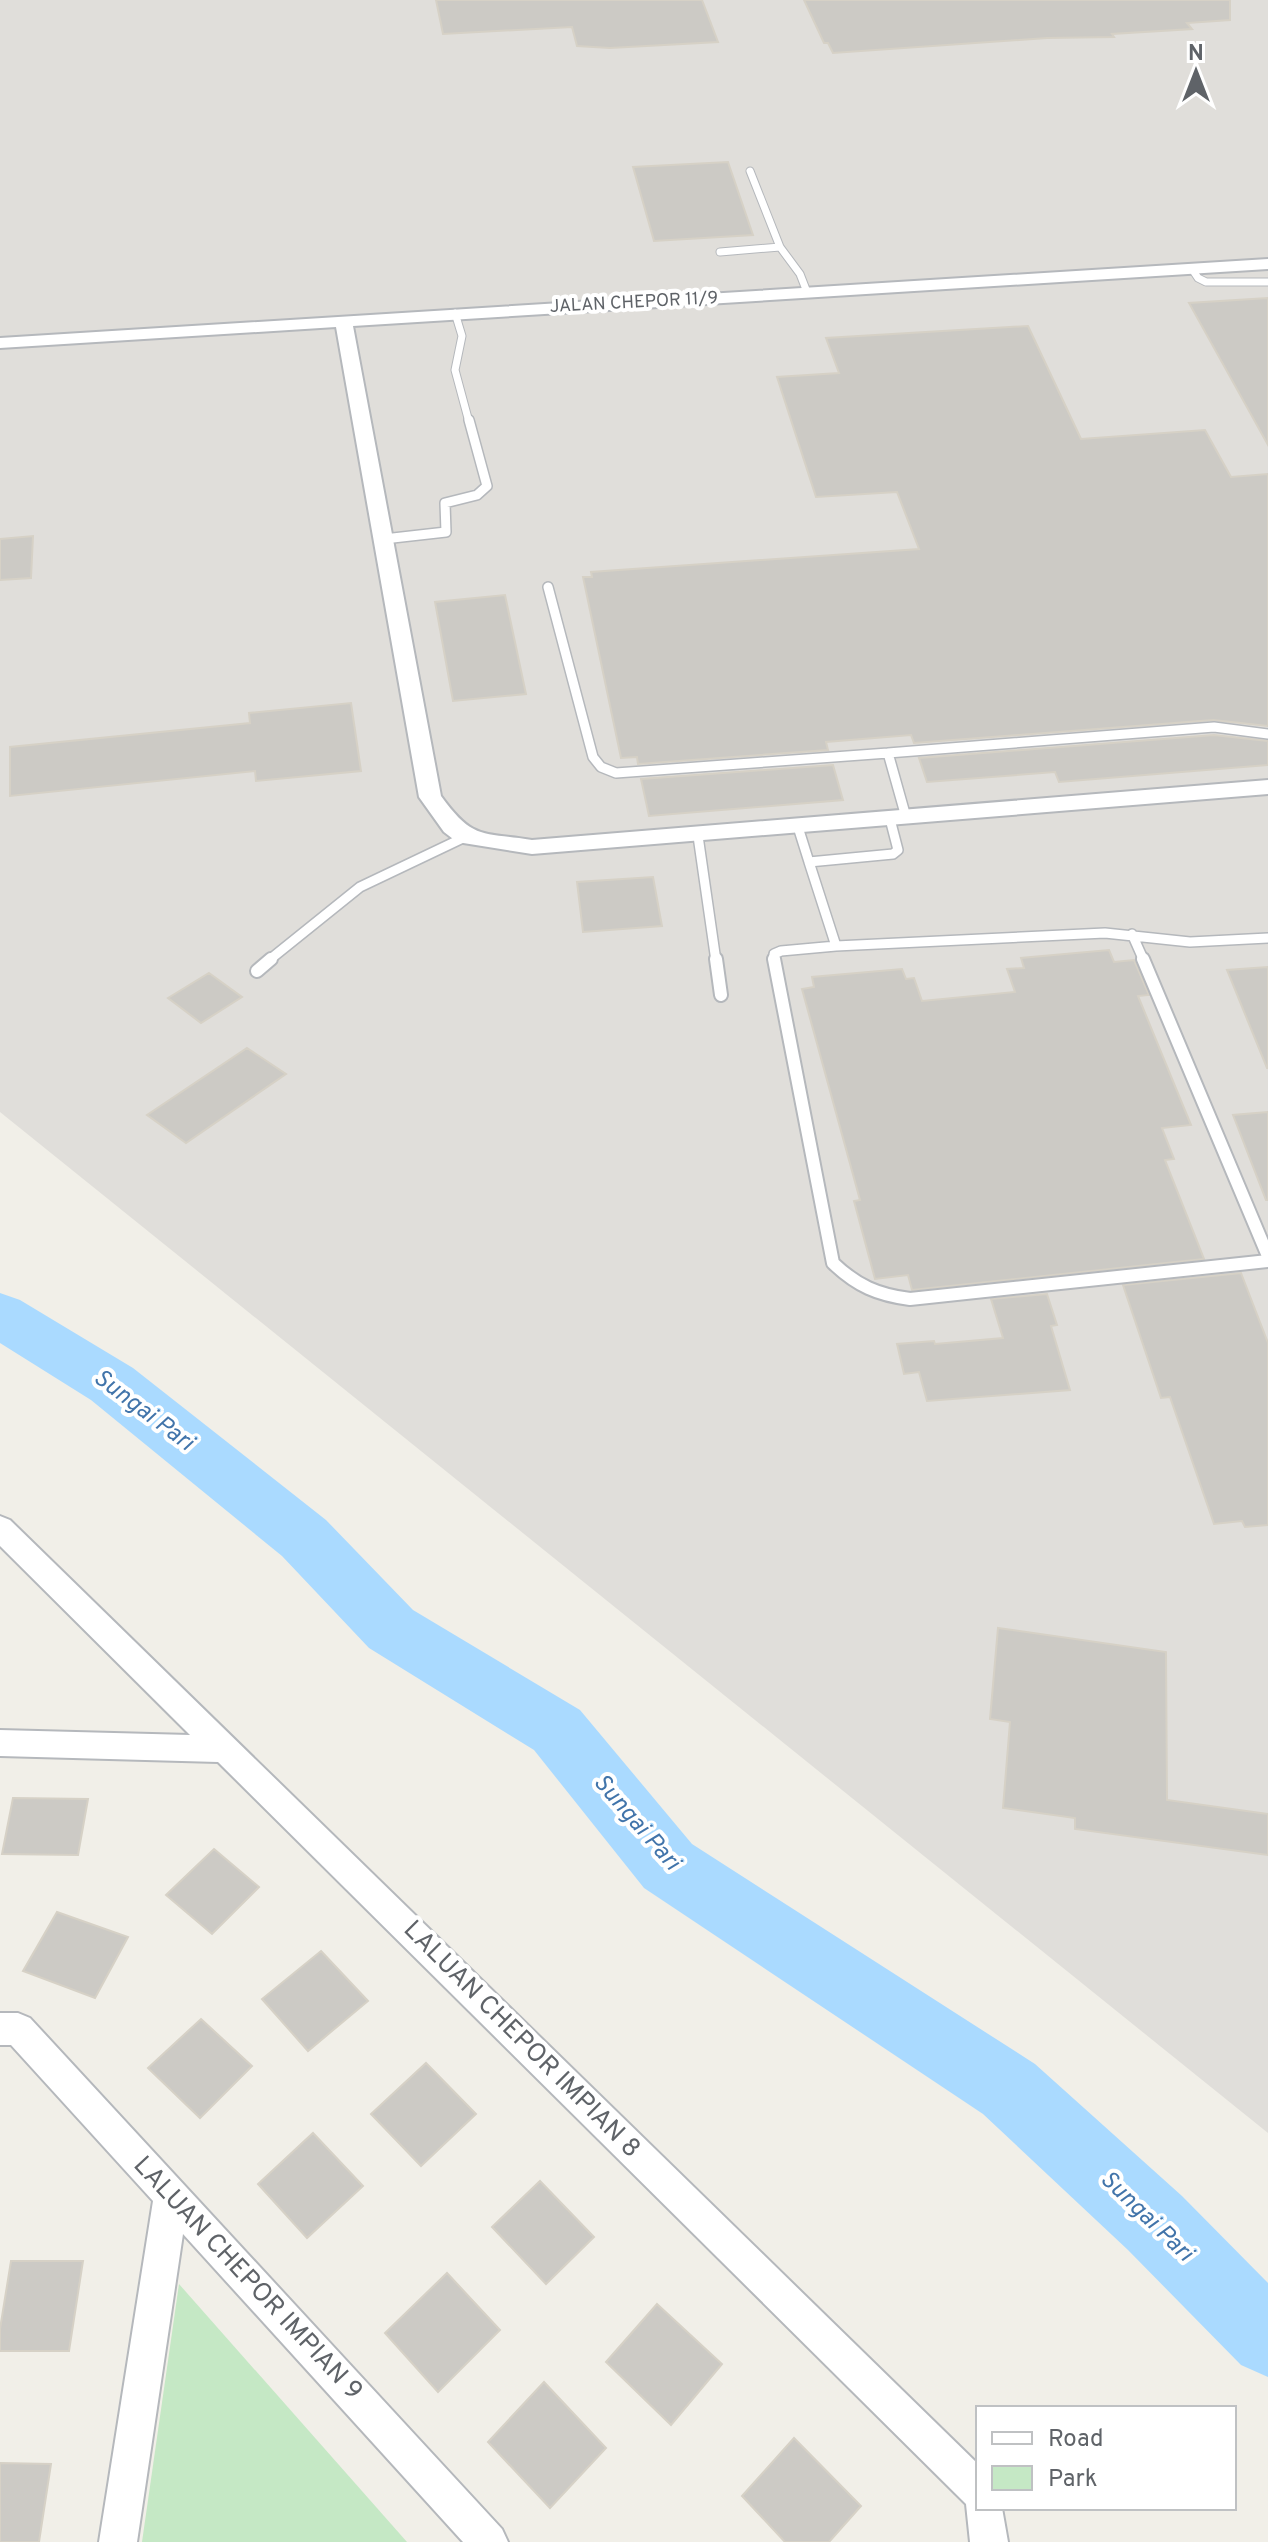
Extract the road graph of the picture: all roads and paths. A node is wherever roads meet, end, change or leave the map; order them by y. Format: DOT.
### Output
graph roads {
  1 [pos="750,171"];
  2 [pos="780,247"];
  3 [pos="720,252"];
  4 [pos="1268,264"];
  5 [pos="1192,269"];
  6 [pos="1268,282"];
  7 [pos="807,292"];
  8 [pos="455,313"];
  9 [pos="343,320"];
  10 [pos="0,343"];
  11 [pos="384,539"];
  12 [pos="548,587"];
  13 [pos="1268,734"];
  14 [pos="888,753"];
  15 [pos="1268,787"];
  16 [pos="898,818"];
  17 [pos="798,827"];
  18 [pos="698,836"];
  19 [pos="465,837"];
  20 [pos="809,862"];
  21 [pos="1132,934"];
  22 [pos="1268,938"];
  23 [pos="836,946"];
  24 [pos="257,971"];
  25 [pos="721,995"];
  26 [pos="1268,1259"];
  27 [pos="0,1528"];
  28 [pos="0,1743"];
  29 [pos="225,1749"];
  30 [pos="0,2029"];
  31 [pos="171,2197"];
  32 [pos="976,2488"];
  33 [pos="983,2510"];
  34 [pos="118,2542"];
  35 [pos="489,2542"];
  36 [pos="989,2542"];
  1 -- 2 [label="lane"];
  2 -- 3 [label="lane"];
  2 -- 7 [label="lane"];
  4 -- 5 [label="street, JALAN CHEPOR 11/9"];
  5 -- 6 [label="lane"];
  5 -- 7 [label="street, JALAN CHEPOR 11/9"];
  7 -- 8 [label="street, JALAN CHEPOR 11/9"];
  8 -- 9 [label="street, JALAN CHEPOR 11/9"];
  8 -- 11 [label="lane"];
  9 -- 10 [label="street, JALAN CHEPOR 11/9"];
  9 -- 11 [label="street"];
  11 -- 19 [label="street"];
  12 -- 14 [label="lane"];
  13 -- 14 [label="lane"];
  14 -- 16 [label="lane"];
  15 -- 16 [label="street"];
  16 -- 17 [label="street"];
  16 -- 20 [label="lane"];
  17 -- 18 [label="street"];
  17 -- 20 [label="lane"];
  18 -- 19 [label="street"];
  18 -- 25 [label="lane"];
  19 -- 24 [label="lane"];
  20 -- 23 [label="lane"];
  21 -- 22 [label="lane"];
  21 -- 23 [label="lane"];
  21 -- 26 [label="lane"];
  23 -- 26 [label="lane"];
  27 -- 29 [label="street, LALUAN CHEPOR IMPIAN 8"];
  28 -- 29 [label="street"];
  29 -- 32 [label="street, LALUAN CHEPOR IMPIAN 8"];
  30 -- 31 [label="street, LALUAN CHEPOR IMPIAN 9"];
  31 -- 34 [label="street"];
  31 -- 35 [label="street, LALUAN CHEPOR IMPIAN 9"];
  33 -- 36 [label="street"];
}
